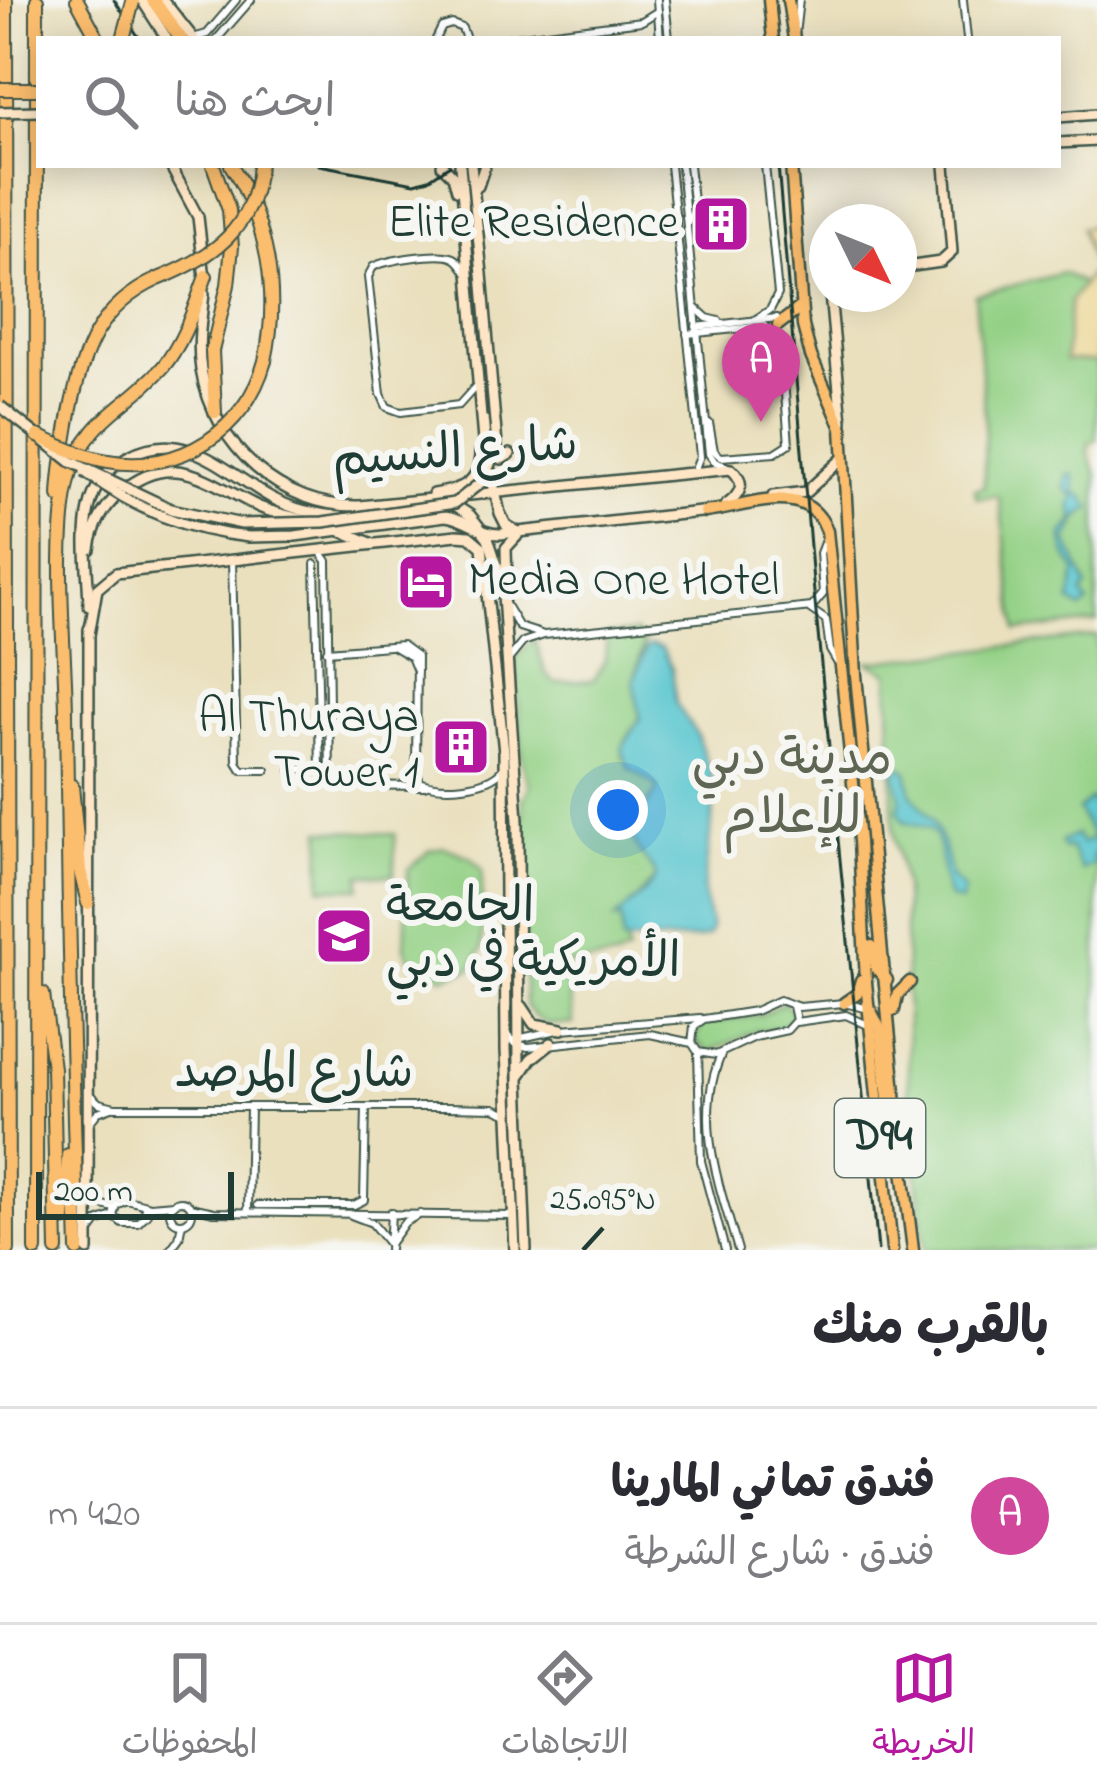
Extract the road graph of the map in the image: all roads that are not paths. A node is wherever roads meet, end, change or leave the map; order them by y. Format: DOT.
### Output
graph roads {
  1 [pos="6,0"];
  2 [pos="37,0"];
  3 [pos="77,0"];
  4 [pos="142,0"];
  5 [pos="153,0"];
  6 [pos="163,0"];
  7 [pos="236,0"];
  8 [pos="251,0"];
  9 [pos="661,0"];
  10 [pos="769,0"];
  11 [pos="788,0"];
  12 [pos="799,0"];
  13 [pos="963,0"];
  14 [pos="133,1"];
  15 [pos="658,11"];
  16 [pos="642,21"];
  17 [pos="37,36"];
  18 [pos="96,36"];
  19 [pos="124,36"];
  20 [pos="165,36"];
  21 [pos="180,36"];
  22 [pos="192,36"];
  23 [pos="202,36"];
  24 [pos="221,36"];
  25 [pos="437,36"];
  26 [pos="467,36"];
  27 [pos="522,36"];
  28 [pos="663,36"];
  29 [pos="773,36"];
  30 [pos="794,36"];
  31 [pos="794,36"];
  32 [pos="967,36"];
  33 [pos="0,89"];
  34 [pos="36,89"];
  35 [pos="36,111"];
  36 [pos="0,112"];
  37 [pos="1097,114"];
  38 [pos="1061,117"];
  39 [pos="1097,141"];
  40 [pos="1061,143"];
  41 [pos="37,168"];
  42 [pos="172,168"];
  43 [pos="214,168"];
  44 [pos="233,168"];
  45 [pos="258,168"];
  46 [pos="445,168"];
  47 [pos="460,168"];
  48 [pos="471,168"];
  49 [pos="484,168"];
  50 [pos="670,168"];
  51 [pos="685,168"];
  52 [pos="765,168"];
  53 [pos="790,168"];
  54 [pos="944,168"];
  55 [pos="462,208"];
  56 [pos="477,227"];
  57 [pos="2,261"];
  58 [pos="917,265"];
  59 [pos="468,274"];
  60 [pos="206,277"];
  61 [pos="694,307"];
  62 [pos="801,307"];
  63 [pos="832,312"];
  64 [pos="752,320"];
  65 [pos="734,322"];
  66 [pos="778,325"];
  67 [pos="763,327"];
  68 [pos="742,329"];
  69 [pos="697,330"];
  70 [pos="687,331"];
  71 [pos="699,353"];
  72 [pos="478,383"];
  73 [pos="479,404"];
  74 [pos="0,406"];
  75 [pos="215,412"];
  76 [pos="705,418"];
  77 [pos="842,428"];
  78 [pos="38,436"];
  79 [pos="483,441"];
  80 [pos="510,454"];
  81 [pos="843,458"];
  82 [pos="70,461"];
  83 [pos="731,469"];
  84 [pos="694,471"];
  85 [pos="538,487"];
  86 [pos="494,493"];
  87 [pos="444,499"];
  88 [pos="409,502"];
  89 [pos="726,505"];
  90 [pos="705,512"];
  91 [pos="502,518"];
  92 [pos="356,522"];
  93 [pos="339,530"];
  94 [pos="484,532"];
  95 [pos="524,532"];
  96 [pos="827,534"];
  97 [pos="63,539"];
  98 [pos="373,544"];
  99 [pos="320,551"];
  100 [pos="307,553"];
  101 [pos="232,560"];
  102 [pos="2,566"];
  103 [pos="87,572"];
  104 [pos="504,599"];
  105 [pos="807,609"];
  106 [pos="89,634"];
  107 [pos="544,635"];
  108 [pos="327,655"];
  109 [pos="508,659"];
  110 [pos="840,664"];
  111 [pos="317,666"];
  112 [pos="327,672"];
  113 [pos="66,752"];
  114 [pos="417,761"];
  115 [pos="504,766"];
  116 [pos="266,770"];
  117 [pos="292,770"];
  118 [pos="474,783"];
  119 [pos="443,785"];
  120 [pos="425,786"];
  121 [pos="505,800"];
  122 [pos="863,891"];
  123 [pos="88,904"];
  124 [pos="865,942"];
  125 [pos="887,980"];
  126 [pos="39,981"];
  127 [pos="910,982"];
  128 [pos="519,1002"];
  129 [pos="844,1003"];
  130 [pos="793,1006"];
  131 [pos="869,1010"];
  132 [pos="704,1019"];
  133 [pos="794,1024"];
  134 [pos="870,1026"];
  135 [pos="562,1029"];
  136 [pos="891,1037"];
  137 [pos="513,1042"];
  138 [pos="551,1043"];
  139 [pos="692,1043"];
  140 [pos="698,1052"];
  141 [pos="722,1053"];
  142 [pos="519,1079"];
  143 [pos="87,1092"];
  144 [pos="508,1095"];
  145 [pos="71,1100"];
  146 [pos="115,1107"];
  147 [pos="250,1107"];
  148 [pos="366,1107"];
  149 [pos="473,1108"];
  150 [pos="509,1116"];
  151 [pos="87,1126"];
  152 [pos="900,1146"];
  153 [pos="7,1158"];
  154 [pos="0,1187"];
  155 [pos="88,1192"];
  156 [pos="174,1204"];
  157 [pos="144,1205"];
  158 [pos="258,1205"];
  159 [pos="114,1212"];
  160 [pos="192,1212"];
  161 [pos="248,1212"];
  162 [pos="342,1212"];
  163 [pos="388,1212"];
  164 [pos="426,1212"];
  165 [pos="513,1213"];
  166 [pos="144,1220"];
  167 [pos="177,1221"];
  168 [pos="88,1236"];
  169 [pos="389,1247"];
  170 [pos="8,1250"];
  171 [pos="36,1250"];
  172 [pos="60,1250"];
  173 [pos="78,1250"];
  174 [pos="88,1250"];
  175 [pos="170,1250"];
  176 [pos="515,1250"];
  177 [pos="526,1250"];
  178 [pos="725,1250"];
  179 [pos="737,1250"];
  180 [pos="892,1250"];
  181 [pos="913,1250"];
  1 -- 57 [label="highway"];
  2 -- 17 [label="highway"];
  3 -- 18 [label="highway"];
  4 -- 20 [label="main road"];
  5 -- 21 [label="highway"];
  6 -- 22 [label="main road"];
  7 -- 23 [label="street"];
  8 -- 24 [label="street"];
  9 -- 15 [label="street"];
  9 -- 28 [label="street"];
  10 -- 29 [label="main road"];
  11 -- 30 [label="main road"];
  12 -- 31 [label="street"];
  13 -- 32 [label="street"];
  14 -- 19 [label="highway, bridge"];
  15 -- 16 [label="street"];
  15 -- 28 [label="street"];
  16 -- 27 [label="street"];
  16 -- 28 [label="street"];
  25 -- 26 [label="street"];
  33 -- 34 [label="highway, bridge"];
  35 -- 36 [label="main road, bridge"];
  37 -- 38 [label="main road"];
  39 -- 40 [label="main road"];
  41 -- 126 [label="highway"];
  42 -- 60 [label="main road, شارع النسيم"];
  43 -- 75 [label="highway"];
  44 -- 78 [label="highway, bridge"];
  45 -- 97 [label="highway, bridge"];
  46 -- 55 [label="main road"];
  47 -- 55 [label="main road"];
  48 -- 56 [label="main road"];
  49 -- 56 [label="main road"];
  50 -- 70 [label="street"];
  51 -- 61 [label="street"];
  52 -- 64 [label="street"];
  53 -- 62 [label="main road, D94"];
  54 -- 58 [label="main road"];
  55 -- 59 [label="main road"];
  56 -- 92 [label="main road, bridge"];
  57 -- 102 [label="highway"];
  59 -- 72 [label="main road"];
  59 -- 72 [label="street"];
  60 -- 75 [label="main road, شارع النسيم"];
  60 -- 97 [label="highway"];
  61 -- 65 [label="street"];
  61 -- 69 [label="street"];
  62 -- 66 [label="main road"];
  62 -- 77 [label="main road, D94"];
  63 -- 77 [label="main road"];
  64 -- 65 [label="street"];
  64 -- 66 [label="street"];
  65 -- 69 [label="street"];
  66 -- 67 [label="street"];
  67 -- 68 [label="street"];
  67 -- 76 [label="street"];
  68 -- 69 [label="street"];
  68 -- 71 [label="street"];
  69 -- 70 [label="street"];
  69 -- 71 [label="street"];
  70 -- 84 [label="street"];
  71 -- 76 [label="street"];
  72 -- 73 [label="main road"];
  73 -- 79 [label="main road"];
  73 -- 80 [label="main road"];
  74 -- 78 [label="main road, bridge"];
  75 -- 88 [label="main road, شارع النسيم"];
  76 -- 83 [label="street"];
  77 -- 81 [label="main road, D94"];
  78 -- 82 [label="main road, bridge"];
  79 -- 86 [label="main road"];
  79 -- 88 [label="main road"];
  81 -- 89 [label="main road, شارع النسيم"];
  81 -- 125 [label="main road, D94"];
  82 -- 92 [label="main road, bridge"];
  82 -- 93 [label="main road, شارع النسيم, bridge"];
  83 -- 84 [label="main road, شارع النسيم"];
  83 -- 89 [label="main road"];
  84 -- 85 [label="main road, شارع النسيم"];
  85 -- 86 [label="main road, شارع النسيم"];
  85 -- 91 [label="main road"];
  86 -- 87 [label="main road, شارع النسيم"];
  86 -- 91 [label="main road"];
  87 -- 88 [label="main road, شارع النسيم"];
  87 -- 94 [label="main road"];
  89 -- 90 [label="main road, شارع النسيم"];
  90 -- 95 [label="main road, شارع النسيم"];
  90 -- 96 [label="main road"];
  91 -- 95 [label="main road"];
  92 -- 93 [label="main road, شارع النسيم"];
  92 -- 94 [label="main road, شارع النسيم"];
  92 -- 103 [label="main road"];
  92 -- 103 [label="main road, bridge"];
  93 -- 98 [label="main road"];
  94 -- 95 [label="main road, شارع النسيم"];
  94 -- 104 [label="main road"];
  95 -- 104 [label="main road"];
  96 -- 105 [label="street"];
  96 -- 110 [label="main road, D94"];
  97 -- 113 [label="highway"];
  98 -- 99 [label="main road"];
  98 -- 115 [label="main road"];
  99 -- 100 [label="main road"];
  99 -- 108 [label="street"];
  100 -- 101 [label="main road"];
  100 -- 111 [label="street"];
  101 -- 106 [label="main road"];
  101 -- 116 [label="street"];
  102 -- 153 [label="highway"];
  103 -- 106 [label="main road"];
  104 -- 107 [label="street"];
  104 -- 109 [label="main road"];
  105 -- 107 [label="street"];
  105 -- 110 [label="street"];
  106 -- 123 [label="main road"];
  107 -- 109 [label="street"];
  108 -- 111 [label="street"];
  108 -- 112 [label="street"];
  108 -- 114 [label="street"];
  109 -- 128 [label="main road"];
  110 -- 122 [label="main road, D94"];
  111 -- 112 [label="street"];
  111 -- 117 [label="street"];
  112 -- 120 [label="street"];
  113 -- 123 [label="highway"];
  113 -- 145 [label="highway"];
  114 -- 119 [label="street"];
  114 -- 120 [label="street"];
  115 -- 118 [label="street"];
  115 -- 121 [label="main road"];
  118 -- 119 [label="street"];
  118 -- 121 [label="street"];
  119 -- 120 [label="street"];
  121 -- 137 [label="main road"];
  122 -- 124 [label="main road, D94"];
  122 -- 125 [label="main road"];
  123 -- 143 [label="main road"];
  124 -- 129 [label="main road"];
  124 -- 131 [label="main road, D94"];
  125 -- 136 [label="main road, D94"];
  126 -- 171 [label="highway"];
  126 -- 172 [label="highway"];
  127 -- 136 [label="main road"];
  128 -- 135 [label="main road"];
  128 -- 137 [label="main road"];
  129 -- 130 [label="street"];
  129 -- 131 [label="street"];
  130 -- 132 [label="street"];
  130 -- 133 [label="street"];
  131 -- 134 [label="main road, D94"];
  131 -- 152 [label="main road"];
  132 -- 135 [label="street"];
  132 -- 139 [label="street"];
  133 -- 134 [label="street"];
  133 -- 141 [label="street"];
  134 -- 180 [label="main road, D94"];
  135 -- 137 [label="street"];
  136 -- 152 [label="main road, D94"];
  137 -- 138 [label="street"];
  137 -- 142 [label="main road"];
  137 -- 144 [label="main road"];
  138 -- 139 [label="street"];
  138 -- 142 [label="main road"];
  139 -- 140 [label="street"];
  140 -- 141 [label="street"];
  140 -- 178 [label="street"];
  141 -- 179 [label="street"];
  142 -- 177 [label="main road"];
  143 -- 146 [label="street, شارع المرصد"];
  143 -- 151 [label="main road"];
  144 -- 149 [label="street, شارع المرصد"];
  144 -- 150 [label="main road"];
  145 -- 172 [label="highway"];
  145 -- 173 [label="highway"];
  146 -- 147 [label="street, شارع المرصد"];
  146 -- 151 [label="street, شارع المرصد"];
  147 -- 148 [label="street, شارع المرصد"];
  147 -- 161 [label="street"];
  148 -- 149 [label="street, شارع المرصد"];
  148 -- 158 [label="street"];
  149 -- 150 [label="street, شارع المرصد"];
  150 -- 165 [label="main road"];
  151 -- 155 [label="main road"];
  152 -- 181 [label="main road, D94"];
  153 -- 154 [label="highway"];
  153 -- 170 [label="highway"];
  155 -- 159 [label="street"];
  155 -- 168 [label="main road"];
  156 -- 157 [label="street"];
  156 -- 160 [label="street"];
  156 -- 167 [label="street"];
  157 -- 159 [label="street"];
  157 -- 166 [label="street"];
  159 -- 166 [label="street"];
  159 -- 168 [label="street"];
  160 -- 161 [label="street"];
  160 -- 167 [label="street"];
  161 -- 162 [label="street"];
  162 -- 163 [label="street"];
  162 -- 169 [label="street"];
  163 -- 164 [label="street"];
  163 -- 169 [label="street"];
  164 -- 165 [label="street"];
  164 -- 169 [label="street"];
  165 -- 176 [label="main road"];
  166 -- 167 [label="street"];
  167 -- 175 [label="street"];
  168 -- 174 [label="main road"];
}
